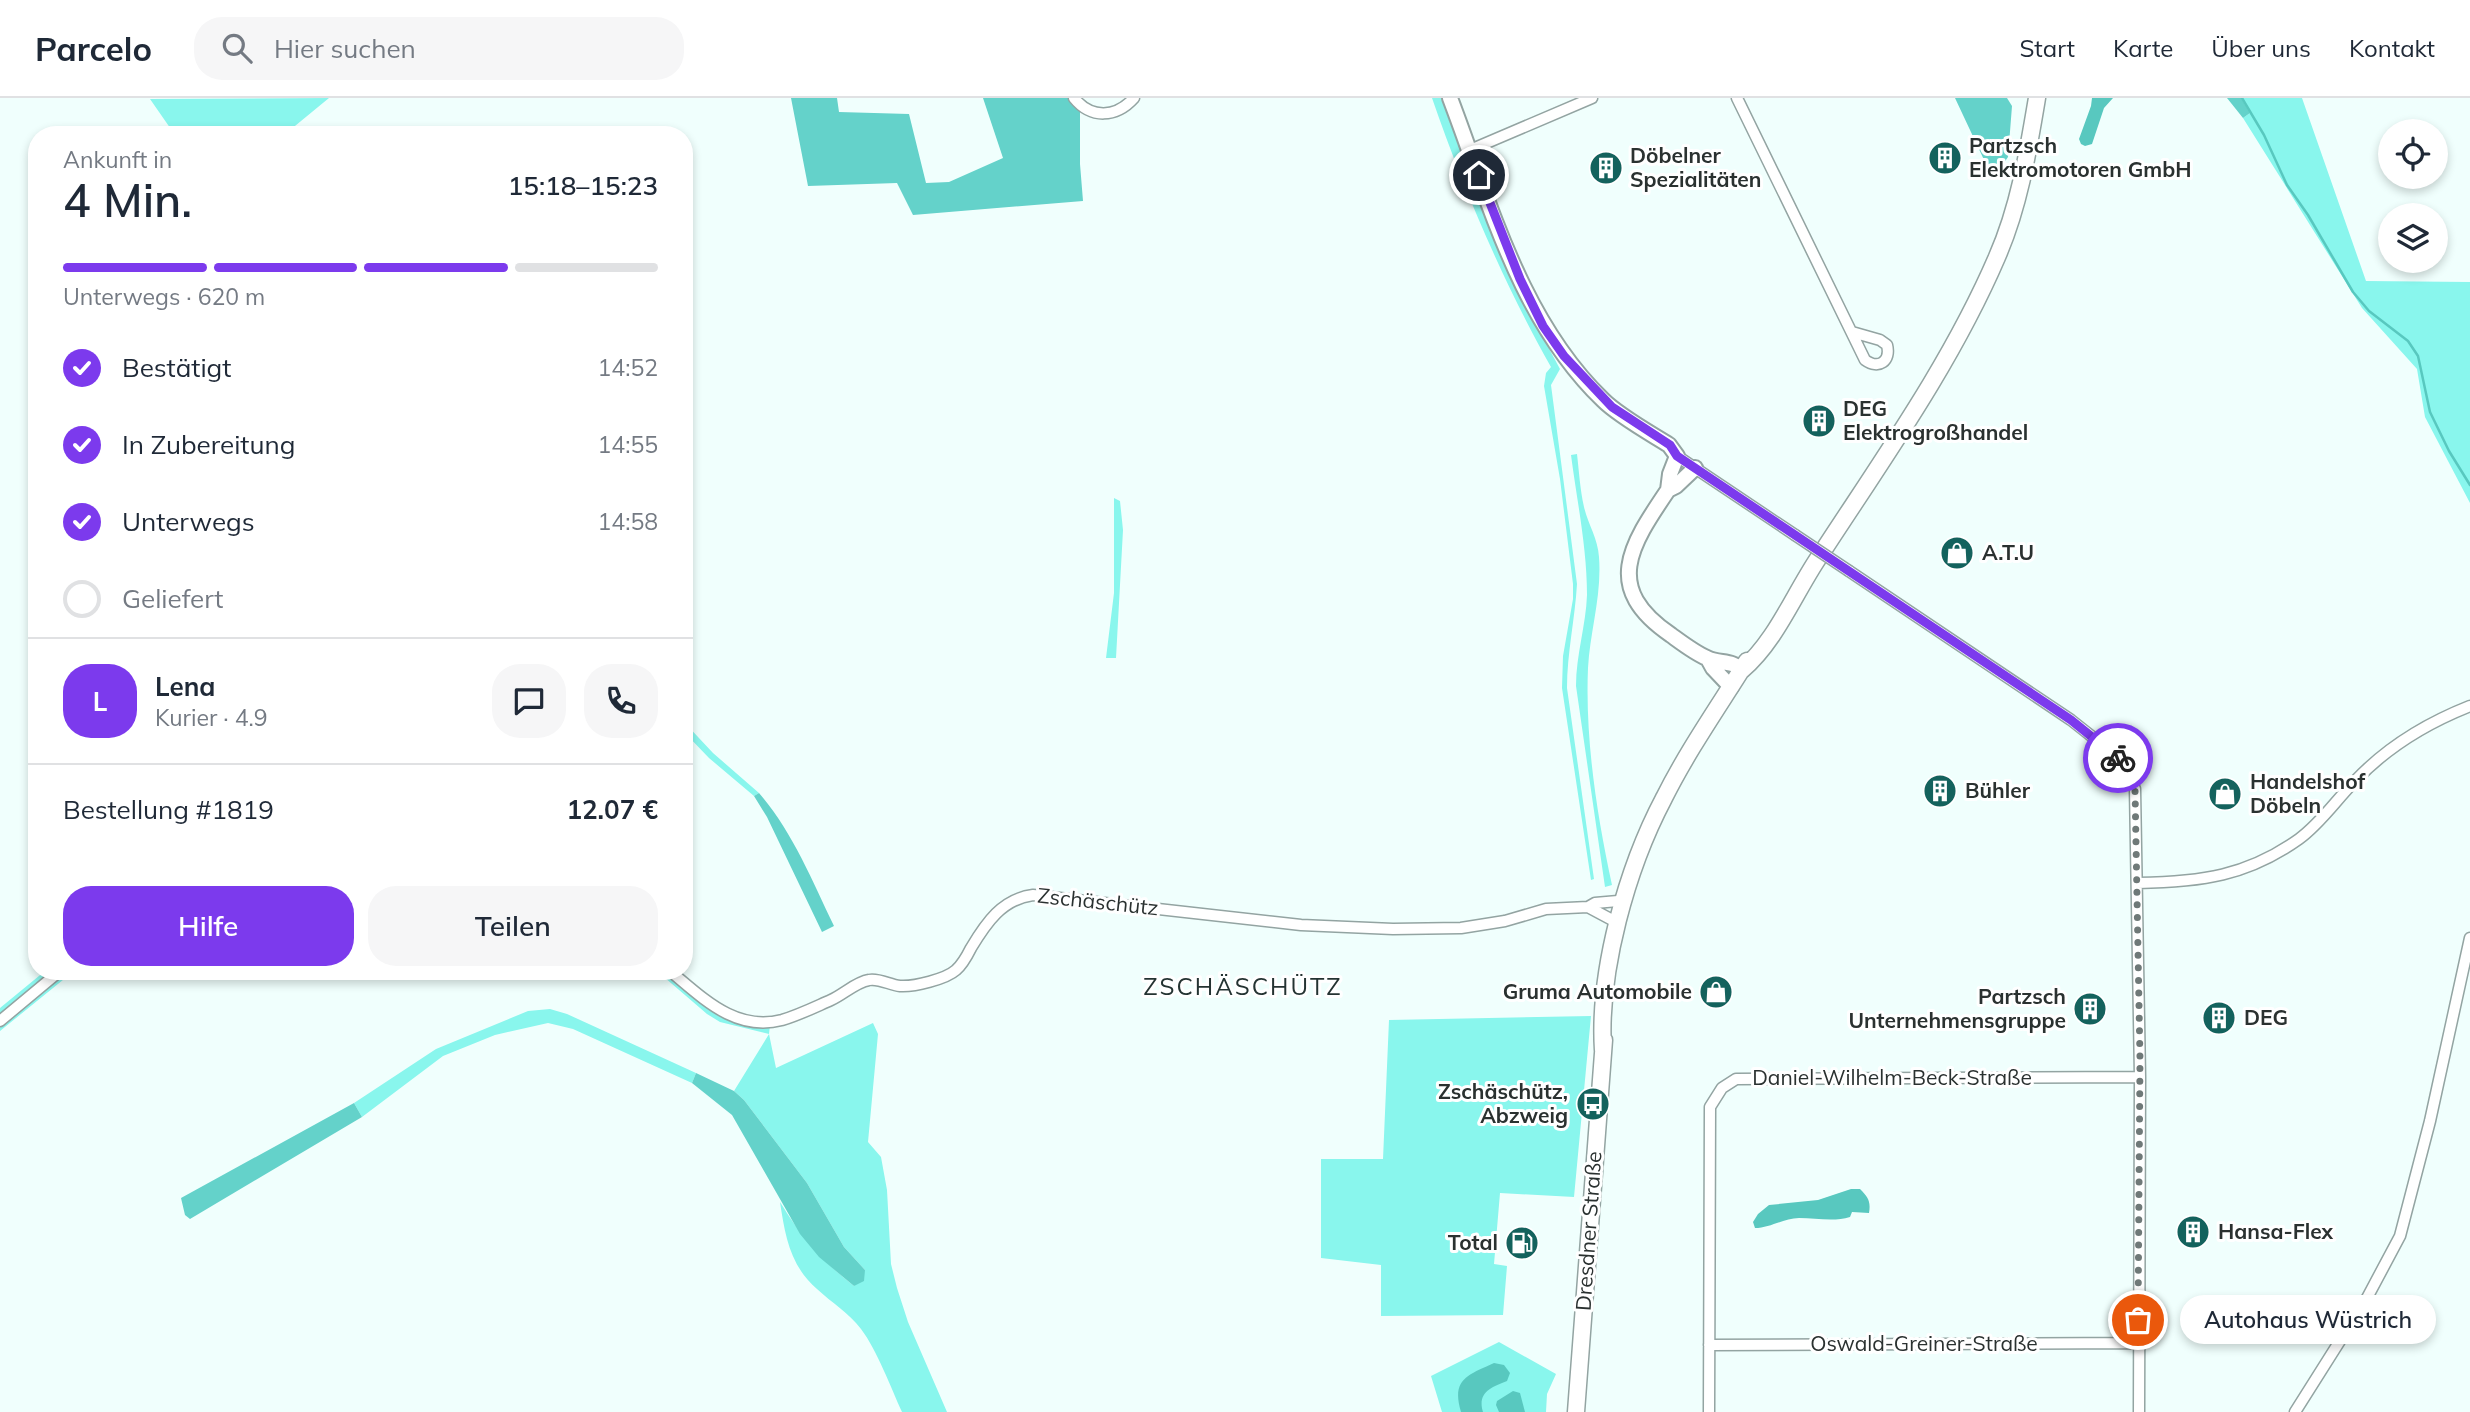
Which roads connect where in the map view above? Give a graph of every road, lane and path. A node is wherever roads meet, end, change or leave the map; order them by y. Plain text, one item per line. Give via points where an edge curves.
1 (1074, 98) edge
2 (1134, 98) edge
3 (1450, 98) edge
4 (1592, 98) edge
5 (1737, 98) edge
6 (2037, 98) edge
7 (1470, 150) junction
8 (1853, 332) dead end
9 (1677, 456) junction
10 (1695, 468) junction
11 (1668, 491) junction
12 (1709, 659) junction
13 (1742, 670) junction
14 (1731, 687) junction
15 (2470, 706) edge
16 (2138, 883) junction
17 (1623, 903) junction
18 (1588, 906) junction
19 (1618, 923) junction
20 (2470, 938) edge
21 (49, 980) edge
22 (680, 980) edge
23 (0, 1021) edge
24 (2140, 1077) junction
25 (2138, 1343) junction
26 (1709, 1345) junction
27 (1576, 1412) edge
28 (1709, 1412) edge
29 (2139, 1412) edge
30 (2295, 1412) edge

1 - 2 street via 1091,113 1100,114 1118,111
3 - 7 street
4 - 7 street
5 - 8 street
6 - 13 main road, Dresdner Straße via 2006,234 1956,342 1757,657
7 - 9 street via 1533,307 1564,356 1612,407 1670,445
9 - 10 street
9 - 11 street
10 - 11 street
10 - 16 street, bridge via 2071,720 2114,754 2135,789
11 - 12 street via 1631,552 1632,593 1660,628
12 - 13 street
12 - 14 street
13 - 14 main road, Dresdner Straße
14 - 17 main road, Dresdner Straße via 1654,819
15 - 16 street via 2420,728 2387,752 2301,838 2266,859 2196,881
16 - 24 street
17 - 18 street, Zschäschütz
17 - 19 main road, Dresdner Straße
18 - 19 street
18 - 22 street, Zschäschütz via 1546,909 1461,928 1336,928 1033,895 1014,899 991,919 954,972 902,986 871,979 774,1022 723,1013
19 - 27 main road, Dresdner Straße via 1602,1020
20 - 30 street via 2400,1236
21 - 23 street
24 - 25 street
24 - 26 street, Daniel-Wilhelm-Beck-Straße via 1736,1079 1722,1088 1710,1107
25 - 26 street, Oswald-Greiner-Straße
25 - 29 street
26 - 28 street, Daniel-Wilhelm-Beck-Straße

